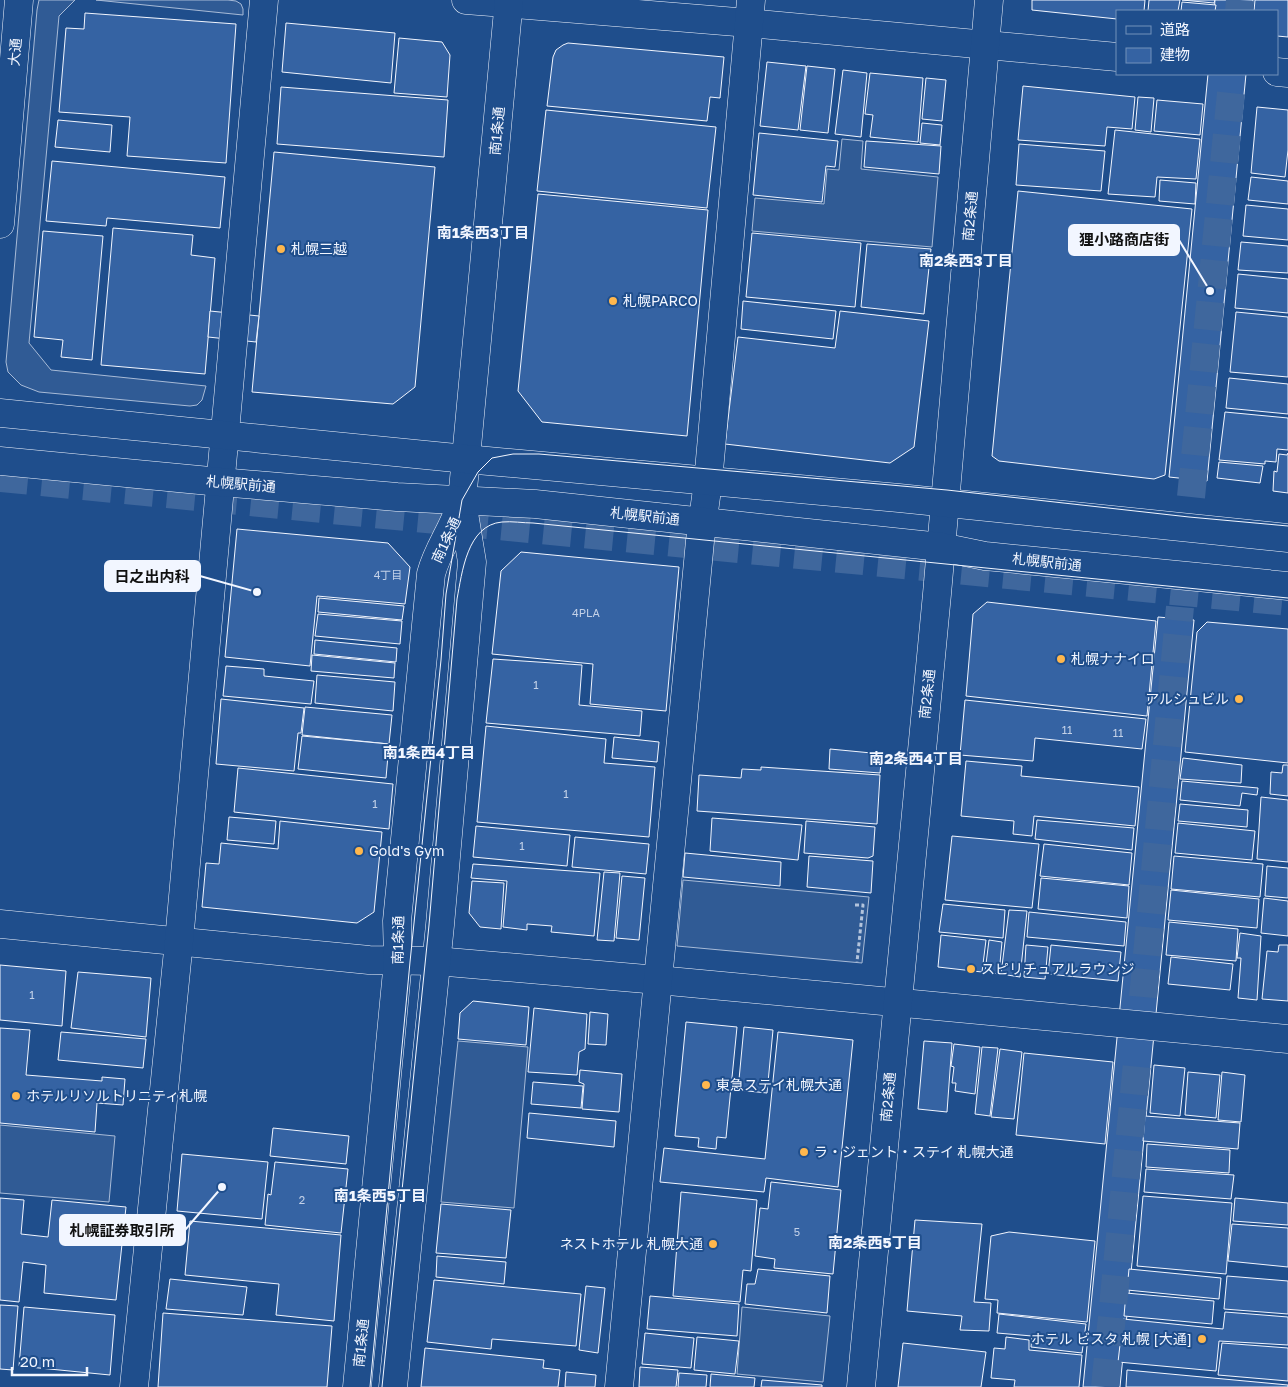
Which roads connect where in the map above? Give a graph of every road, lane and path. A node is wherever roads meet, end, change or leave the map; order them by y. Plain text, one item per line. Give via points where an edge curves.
1 (19, 0) edge
2 (264, 0) edge
3 (466, 0) edge
4 (989, 0) edge
5 (509, 2) edge
6 (750, 12) edge
7 (984, 45) junction
8 (1116, 57) edge
9 (0, 224) edge
10 (0, 412) edge
11 (224, 435) junction
12 (466, 459) junction
13 (0, 461) edge
14 (220, 482) junction
15 (708, 482) junction
16 (462, 500) junction
17 (945, 504) junction
18 (703, 522) junction
19 (1288, 538) edge
20 (941, 547) junction
21 (1288, 586) edge
22 (855, 905) dead end
23 (0, 924) edge
24 (179, 941) junction
25 (398, 961) junction
26 (436, 961) junction
27 (857, 962) dead end
28 (658, 980) junction
29 (897, 1002) junction
30 (1288, 1039) edge
31 (134, 1387) edge
32 (357, 1387) edge
33 (393, 1387) edge
34 (619, 1387) edge
35 (861, 1387) edge

1 - 9 main road, 大通
2 - 11 main road
3 - 5 main road
4 - 7 main road, 南2条通
5 - 6 main road
5 - 12 main road, 南1条通
6 - 7 main road
6 - 15 main road
7 - 8 main road
7 - 17 main road, 南2条通
10 - 11 main road
11 - 12 main road
11 - 14 main road
12 - 15 main road
12 - 16 main road, 南1条通
13 - 14 main road, 札幌駅前通
14 - 16 main road, 札幌駅前通
14 - 24 main road
15 - 17 main road
15 - 18 main road
16 - 18 main road, 札幌駅前通 via 535,504
16 - 25 main road, 南1条通 via 431,574 398,921
16 - 26 main road, 南1条通 via 472,562
17 - 19 main road
17 - 20 main road, 南2条通
18 - 20 main road, 札幌駅前通
18 - 28 main road
20 - 21 main road, 札幌駅前通 via 985,556
20 - 29 main road, 南2条通
22 - 27 path via 863,905
23 - 24 main road
24 - 25 main road
24 - 31 main road
25 - 26 main road
25 - 32 main road, 南1条通
26 - 28 main road
26 - 33 main road, 南1条通
28 - 29 main road
28 - 34 main road
29 - 30 main road
29 - 35 main road, 南2条通

